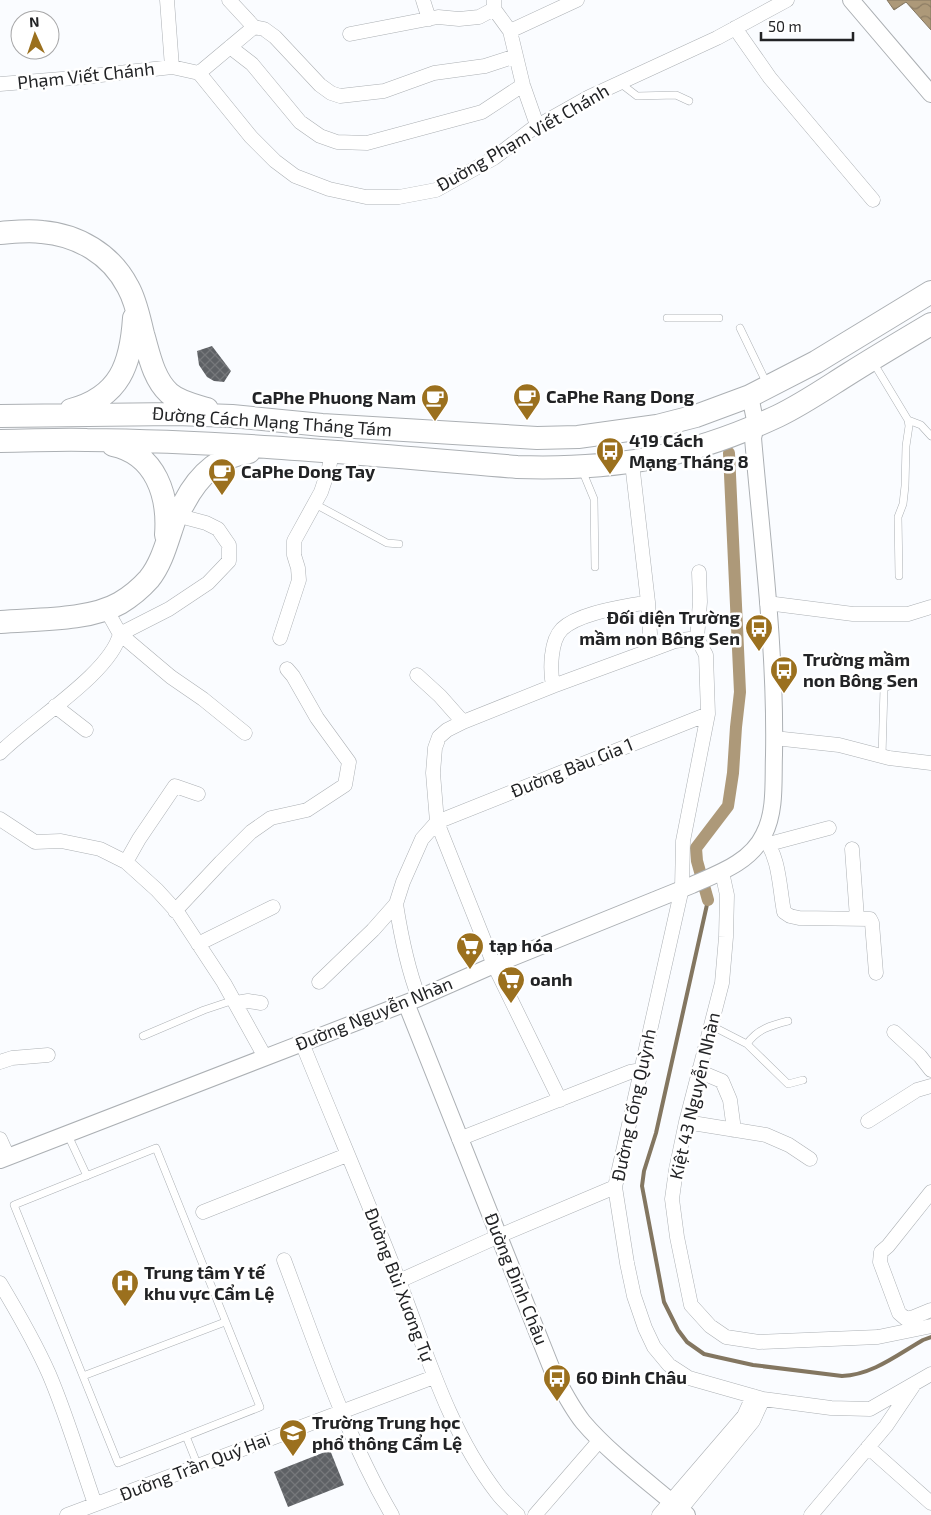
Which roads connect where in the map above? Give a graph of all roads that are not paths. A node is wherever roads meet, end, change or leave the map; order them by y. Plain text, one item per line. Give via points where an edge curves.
1 (167, 0) edge
2 (229, 0) edge
3 (423, 0) edge
4 (577, 0) edge
5 (787, 0) edge
6 (494, 4) edge
7 (855, 5) edge
8 (429, 19) junction
9 (254, 27) junction
10 (735, 28) junction
11 (510, 31) junction
12 (350, 34) dead end
13 (230, 47) junction
14 (516, 56) junction
15 (172, 67) junction
16 (199, 73) junction
17 (620, 83) junction
18 (0, 84) edge
19 (522, 85) junction
20 (931, 94) edge
21 (690, 101) dead end
22 (537, 126) junction
23 (872, 200) dead end
24 (0, 233) edge
25 (931, 292) edge
26 (136, 304) junction
27 (666, 318) dead end
28 (719, 318) dead end
29 (931, 324) edge
30 (740, 328) dead end
31 (871, 360) junction
32 (759, 391) junction
33 (52, 415) junction
34 (0, 416) edge
35 (232, 416) junction
36 (908, 420) junction
37 (756, 425) junction
38 (931, 436) edge
39 (86, 440) junction
40 (0, 441) edge
41 (280, 448) junction
42 (332, 452) junction
43 (632, 463) junction
44 (581, 467) junction
45 (315, 504) junction
46 (176, 515) junction
47 (399, 544) dead end
48 (165, 546) junction
49 (595, 566) dead end
50 (699, 572) dead end
51 (899, 576) dead end
52 (648, 602) junction
53 (767, 603) junction
54 (931, 607) edge
55 (106, 609) junction
56 (0, 622) edge
57 (120, 634) junction
58 (280, 638) dead end
59 (697, 638) junction
60 (651, 650) junction
61 (287, 669) dead end
62 (417, 675) dead end
63 (891, 685) dead end
64 (553, 686) junction
65 (55, 706) junction
66 (708, 714) junction
67 (463, 722) junction
68 (86, 730) dead end
69 (245, 733) dead end
70 (774, 738) junction
71 (0, 753) edge
72 (882, 756) junction
73 (931, 763) edge
74 (198, 794) dead end
75 (0, 819) edge
76 (437, 822) junction
77 (829, 828) dead end
78 (766, 840) junction
79 (852, 849) dead end
80 (126, 862) junction
81 (719, 873) junction
82 (687, 886) junction
83 (396, 904) junction
84 (273, 907) dead end
85 (177, 912) junction
86 (863, 919) junction
87 (198, 944) junction
88 (494, 965) junction
89 (876, 973) dead end
90 (319, 982) dead end
91 (412, 1000) junction
92 (235, 1002) junction
93 (261, 1003) dead end
94 (788, 1021) dead end
95 (712, 1026) junction
96 (894, 1032) dead end
97 (143, 1036) dead end
98 (302, 1043) junction
99 (747, 1044) junction
100 (48, 1056) dead end
101 (265, 1057) junction
102 (0, 1062) edge
103 (642, 1070) junction
104 (931, 1070) edge
105 (698, 1071) junction
106 (803, 1080) dead end
107 (931, 1086) edge
108 (560, 1100) junction
109 (868, 1121) dead end
110 (686, 1122) junction
111 (734, 1130) junction
112 (67, 1133) junction
113 (0, 1139) edge
114 (460, 1139) junction
115 (347, 1155) junction
116 (4, 1158) edge
117 (810, 1159) dead end
118 (88, 1176) junction
119 (615, 1187) junction
120 (931, 1192) edge
121 (203, 1212) dead end
122 (499, 1236) junction
123 (284, 1260) dead end
124 (399, 1281) junction
125 (0, 1283) edge
126 (931, 1310) edge
127 (226, 1322) junction
128 (931, 1326) edge
129 (931, 1374) edge
130 (83, 1376) junction
131 (434, 1377) junction
132 (914, 1385) junction
133 (758, 1398) junction
134 (342, 1412) junction
135 (186, 1436) junction
136 (600, 1440) junction
137 (868, 1447) junction
138 (198, 1466) junction
139 (931, 1503) edge
140 (95, 1504) junction
141 (679, 1510) edge
142 (67, 1515) edge
143 (392, 1515) edge
144 (518, 1515) edge
145 (535, 1515) edge
146 (659, 1515) edge
147 (811, 1515) edge

1 - 15 street
2 - 9 street
3 - 8 street
4 - 11 street
5 - 10 street, Đường Phạm Viết Chánh
6 - 8 street via 479,17
6 - 11 street
7 - 20 street
8 - 12 street
9 - 13 street
9 - 14 street via 264,29 320,85 340,96 384,92 434,73 485,66
10 - 17 street, Đường Phạm Viết Chánh
10 - 23 street via 777,85
11 - 14 street
13 - 16 street
13 - 19 street via 252,64 300,122 320,136 337,142 367,143 482,112
14 - 19 street
15 - 16 street
15 - 18 street, Phạm Viết Chánh
16 - 22 street, Đường Phạm Viết Chánh via 275,161 296,176 329,189 366,197 399,197 436,190 494,158
17 - 21 lane via 637,96 676,95
17 - 22 street, Đường Phạm Viết Chánh
19 - 22 street
24 - 26 highway via 41,232 77,240 107,258 128,286
25 - 32 highway, Đường Cách Mạng Tháng Tám via 816,362
26 - 33 highway via 130,353 113,386 99,399
26 - 35 highway via 155,372 169,393 182,402
27 - 28 lane
29 - 31 highway, Đường Cách Mạng Tháng Tám
30 - 32 lane
31 - 36 lane
31 - 37 highway, Đường Cách Mạng Tháng Tám via 806,400
32 - 35 highway, Đường Cách Mạng Tháng Tám via 696,416 657,426 578,437 537,438 322,425
32 - 37 street, Đường Nguyễn Nhàn
33 - 34 highway, Đường Cách Mạng Tháng Tám
33 - 35 highway, Đường Cách Mạng Tháng Tám
36 - 38 lane via 921,425
36 - 51 lane via 904,486 898,517
37 - 43 highway, Đường Cách Mạng Tháng Tám via 694,449
37 - 53 street, Đường Nguyễn Nhàn via 753,438
39 - 40 highway, Đường Cách Mạng Tháng Tám
39 - 41 highway, Đường Cách Mạng Tháng Tám
39 - 48 highway via 121,447 137,455 152,470 166,506
41 - 42 highway, Đường Cách Mạng Tháng Tám
41 - 46 highway via 242,453 213,465 196,483
42 - 44 highway, Đường Cách Mạng Tháng Tám via 516,467
42 - 45 street via 326,482
43 - 44 highway, Đường Cách Mạng Tháng Tám
43 - 52 street
44 - 49 lane via 594,500
45 - 47 lane via 387,543
45 - 58 street via 294,542 299,580
46 - 48 highway
46 - 57 street via 206,523 218,530 230,545 229,561 208,583
48 - 55 highway via 150,578 119,604
50 - 59 street
52 - 60 street
52 - 64 street via 598,613 562,629 552,654 550,672
53 - 54 street via 854,614 908,614
53 - 70 street, Đường Nguyễn Nhàn
55 - 56 highway via 81,616
55 - 57 street
57 - 65 street via 118,643 100,666
57 - 69 street
59 - 60 street via 675,641
59 - 66 street, Đường Cống Quỳnh via 706,655
60 - 64 street
61 - 85 street via 349,762 345,785 308,810 271,818 251,832
62 - 67 street
63 - 72 lane via 884,688
64 - 67 street
65 - 68 street
65 - 71 street
66 - 76 street, Đường Bàu Gia 1
66 - 82 street, Đường Cống Quỳnh via 683,841
67 - 76 street via 439,737 435,748 433,773
70 - 72 street via 839,745
70 - 78 street, Đường Nguyễn Nhàn via 772,799
72 - 73 street
74 - 80 street via 175,786
75 - 80 street via 35,842 61,841 100,849
76 - 83 street via 422,839 402,882
76 - 88 street
77 - 78 street
78 - 81 street, Đường Nguyễn Nhàn via 746,858
78 - 86 street via 775,858 784,912 799,918
79 - 86 street
80 - 85 street
81 - 82 street, Đường Nguyễn Nhàn
81 - 95 street, Kiệt 43 Nguyễn Nhàn via 726,895 726,937 722,983
82 - 88 street, Đường Nguyễn Nhàn
82 - 103 street, Đường Cống Quỳnh
83 - 90 street
83 - 91 street
84 - 87 street
85 - 87 street
86 - 89 street via 872,924
87 - 92 street
88 - 91 street, Đường Nguyễn Nhàn
88 - 108 street
91 - 98 street, Đường Nguyễn Nhàn
91 - 114 street, Đường Đinh Châu
92 - 93 street
92 - 97 lane via 204,1010
92 - 101 street
94 - 99 lane via 770,1025 752,1036
95 - 99 lane
95 - 105 street, Kiệt 43 Nguyễn Nhàn
96 - 104 street
98 - 101 street, Đường Nguyễn Nhàn
98 - 115 street, Đường Bùi Xương Tự
99 - 106 lane via 788,1084
100 - 102 street
101 - 112 street, Đường Nguyễn Nhàn
103 - 108 street
103 - 119 street, Đường Cống Quỳnh
105 - 110 street, Kiệt 43 Nguyễn Nhàn
105 - 111 street via 722,1081 730,1100
107 - 109 street via 917,1090
108 - 114 street
110 - 111 street
110 - 128 street, Kiệt 43 Nguyễn Nhàn via 672,1199 692,1305 710,1326 726,1337 759,1342 878,1337
111 - 117 street via 766,1135
112 - 116 street, Đường Nguyễn Nhàn
112 - 118 lane
113 - 116 street
114 - 122 street, Đường Đinh Châu
115 - 121 street
115 - 124 street, Đường Bùi Xương Tự
118 - 127 lane via 156,1148
118 - 130 lane via 14,1205
119 - 122 street
119 - 133 street, Đường Cống Quỳnh via 634,1296 654,1347 669,1365 689,1378
120 - 126 street via 881,1252 880,1262 899,1313 906,1319
122 - 124 street
122 - 136 street, Đường Đinh Châu via 553,1372 571,1405
123 - 134 street
124 - 131 street, Đường Bùi Xương Tự
125 - 140 street via 25,1323 49,1375
127 - 130 lane
127 - 135 lane via 260,1407
129 - 132 street, Đường Cống Quỳnh
130 - 135 lane via 118,1463
131 - 134 street, Đường Trần Quý Hai
131 - 144 street, Đường Bùi Xương Tự via 457,1429 477,1463 498,1494
132 - 133 street, Đường Cống Quỳnh via 870,1409 831,1408
132 - 137 street
133 - 141 street
134 - 138 street, Đường Trần Quý Hai
134 - 143 street via 376,1488
135 - 138 lane
136 - 141 street, Đường Đinh Châu
136 - 145 street
137 - 139 street
137 - 147 street
138 - 140 street, Đường Trần Quý Hai
140 - 142 street, Đường Trần Quý Hai
141 - 146 street

